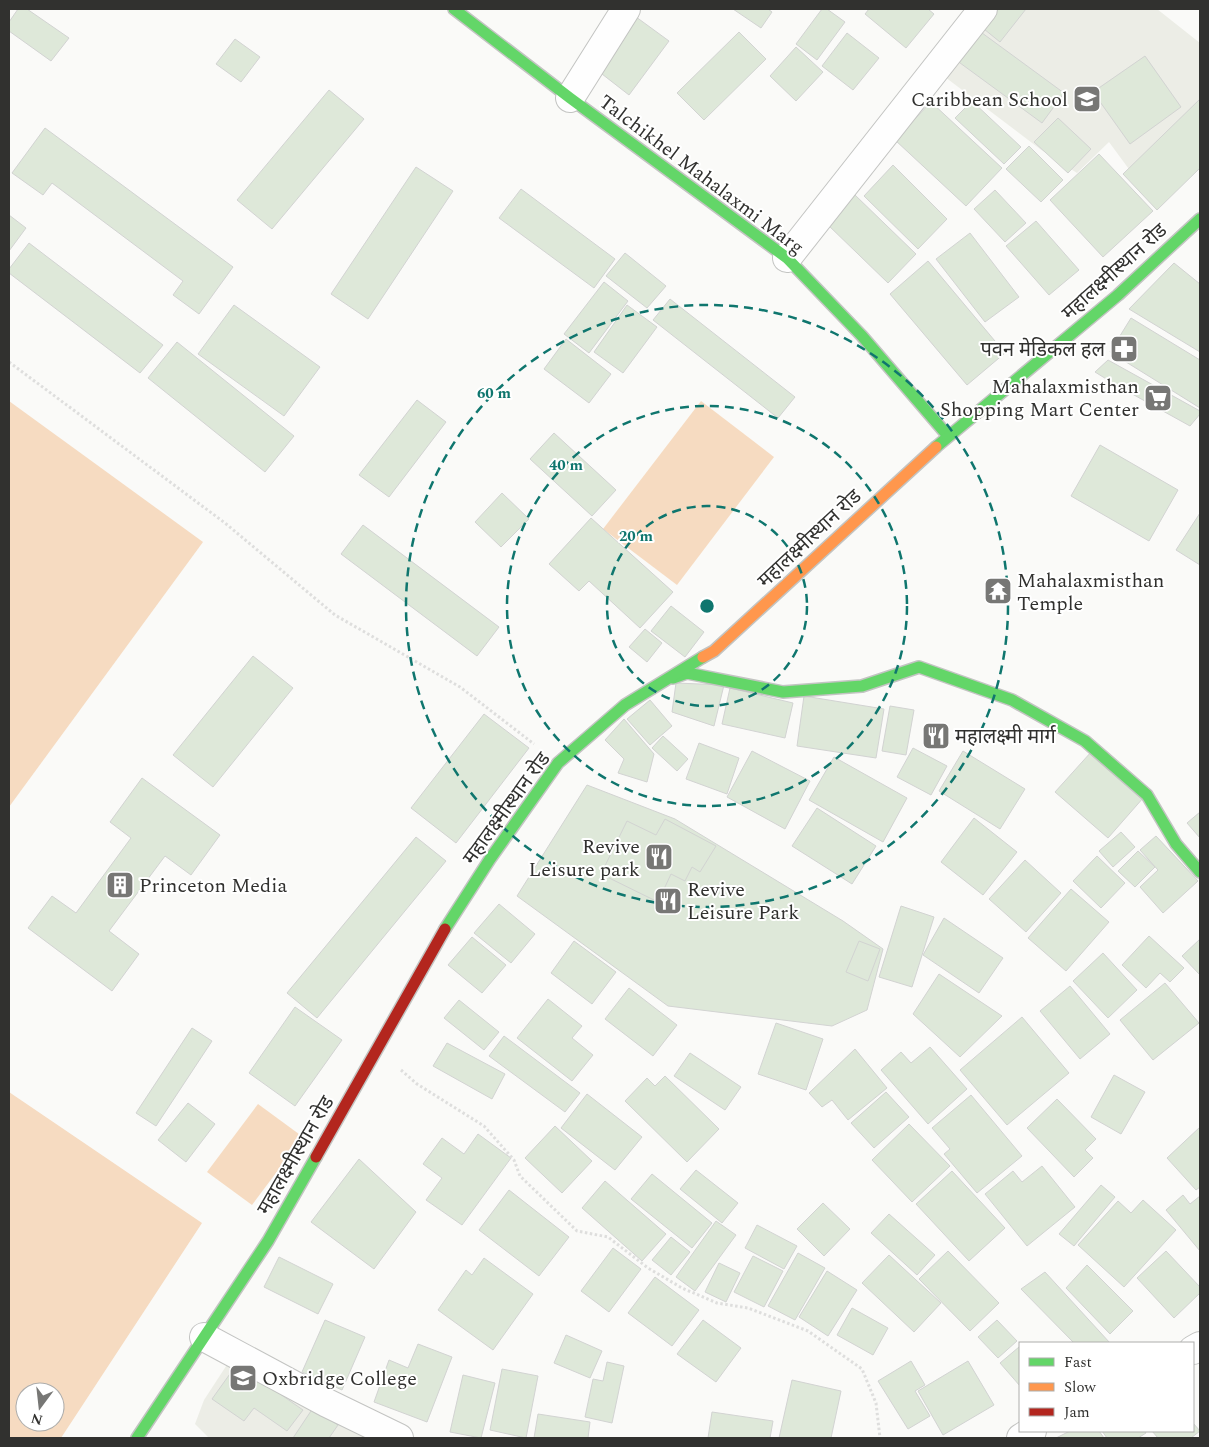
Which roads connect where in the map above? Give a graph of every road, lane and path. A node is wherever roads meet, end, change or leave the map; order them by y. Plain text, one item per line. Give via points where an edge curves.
1 (454, 9) edge
2 (626, 9) edge
3 (983, 9) edge
4 (570, 98) junction
5 (1200, 219) edge
6 (787, 258) junction
7 (9, 362) edge
8 (948, 436) junction
9 (660, 682) junction
10 (558, 763) junction
11 (1200, 872) edge
12 (380, 1044) junction
13 (204, 1336) junction
14 (137, 1438) edge
15 (399, 1438) edge
16 (880, 1438) edge

1 - 4 street, Talchikhel Mahalaxmi Marg
2 - 4 street
3 - 6 street
4 - 6 street, Talchikhel Mahalaxmi Marg
5 - 8 street, महालक्ष्मीस्थान रोड via 1118,295
6 - 8 street, Talchikhel Mahalaxmi Marg via 862,336
7 - 10 path via 225,523 335,616 460,687
8 - 9 street, महालक्ष्मीस्थान रोड via 714,651
9 - 10 street, महालक्ष्मीस्थान रोड via 625,705
9 - 11 street via 687,672 784,692 862,686 919,667 1012,700 1085,741 1147,795 1176,844
10 - 12 street, महालक्ष्मीस्थान रोड via 446,928
12 - 13 street, महालक्ष्मीस्थान रोड via 268,1240
12 - 16 path via 397,1067 417,1084 484,1126 514,1160 520,1176 577,1231 608,1237 648,1268 716,1303 748,1308 808,1330 862,1369 876,1404
13 - 14 street, महालक्ष्मीस्थान रोड
13 - 15 street

